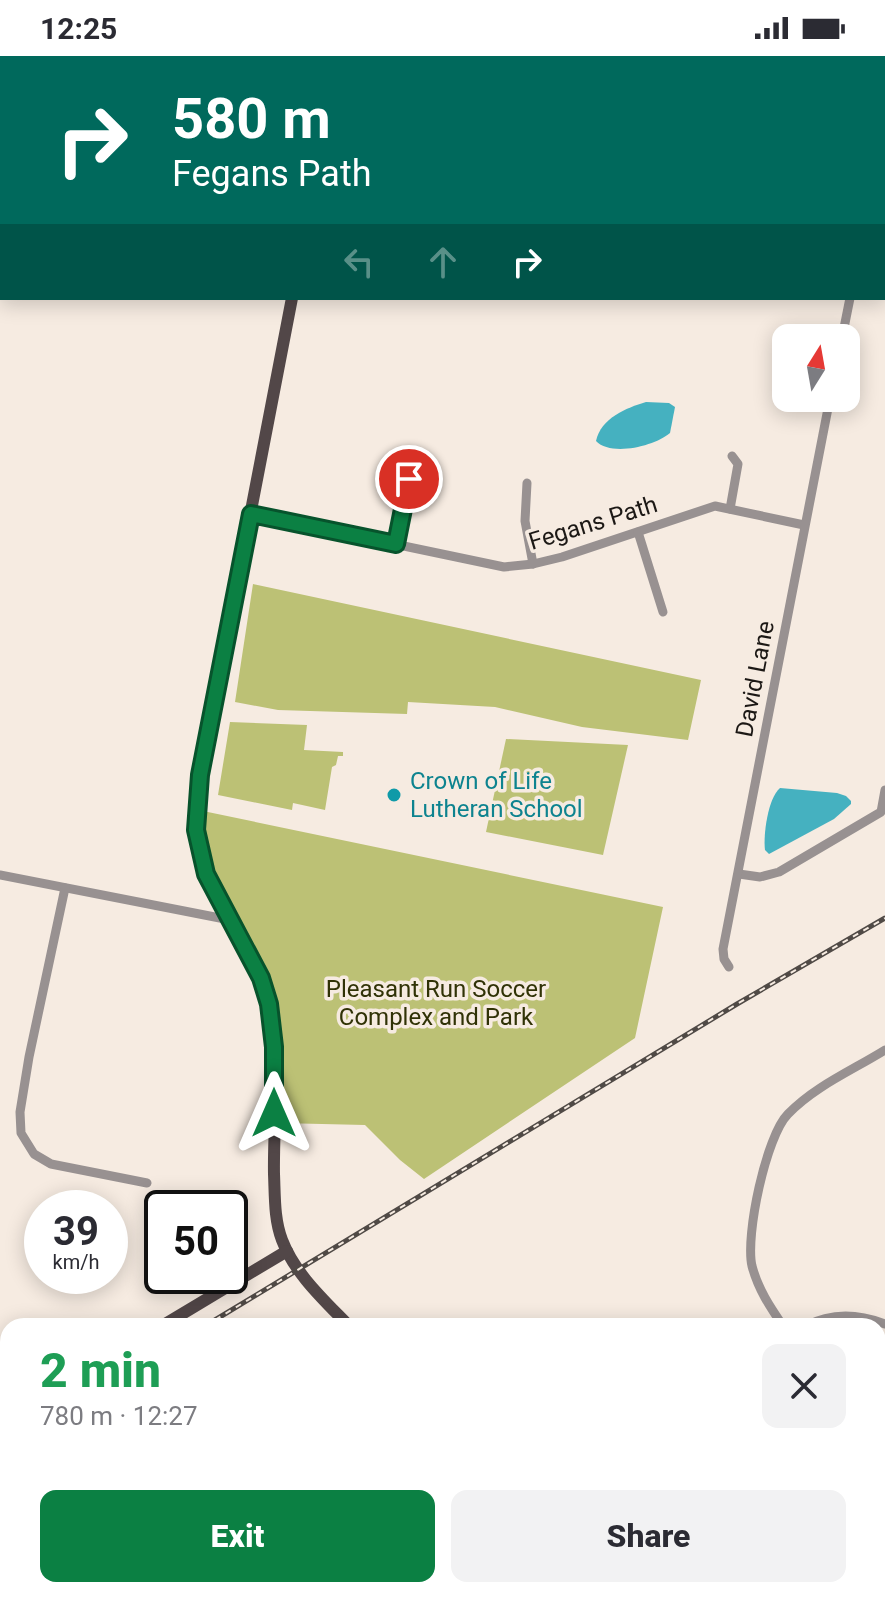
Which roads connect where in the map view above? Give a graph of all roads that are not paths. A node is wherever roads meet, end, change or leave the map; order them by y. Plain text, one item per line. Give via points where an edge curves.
1 (292, 300) edge
2 (850, 300) edge
3 (845, 324) edge
4 (827, 412) edge
5 (732, 456) dead end
6 (409, 479) dead end
7 (527, 483) dead end
8 (730, 509) junction
9 (251, 514) junction
10 (804, 525) junction
11 (638, 532) junction
12 (396, 544) junction
13 (533, 564) junction
14 (663, 612) dead end
15 (885, 790) edge
16 (739, 874) junction
17 (0, 875) edge
18 (65, 888) junction
19 (230, 920) junction
20 (729, 967) dead end
21 (885, 1050) edge
22 (147, 1183) dead end
23 (287, 1251) junction
24 (175, 1318) edge
25 (341, 1318) edge
26 (778, 1318) edge
27 (826, 1318) edge
28 (861, 1318) edge

1 - 9 main road
2 - 3 street
4 - 10 street, David Lane
5 - 8 street via 738,464
6 - 12 street
7 - 13 street via 525,521
8 - 10 street, Fegans Path
8 - 11 street, Fegans Path via 715,506
9 - 12 street, Fegans Path
9 - 19 main road via 196,799 201,859
10 - 16 street, David Lane
11 - 13 street, Fegans Path
11 - 14 street
12 - 13 street, Fegans Path via 504,567
15 - 16 street via 881,812 779,872 760,877
16 - 20 street, David Lane via 723,949
17 - 18 street
18 - 19 street
18 - 22 street via 29,1057 21,1133 34,1154 51,1164
19 - 23 main road via 269,1004 275,1205
21 - 26 street via 799,1104 780,1122 772,1140 761,1178 751,1261
23 - 24 main road
23 - 25 main road
27 - 28 street

